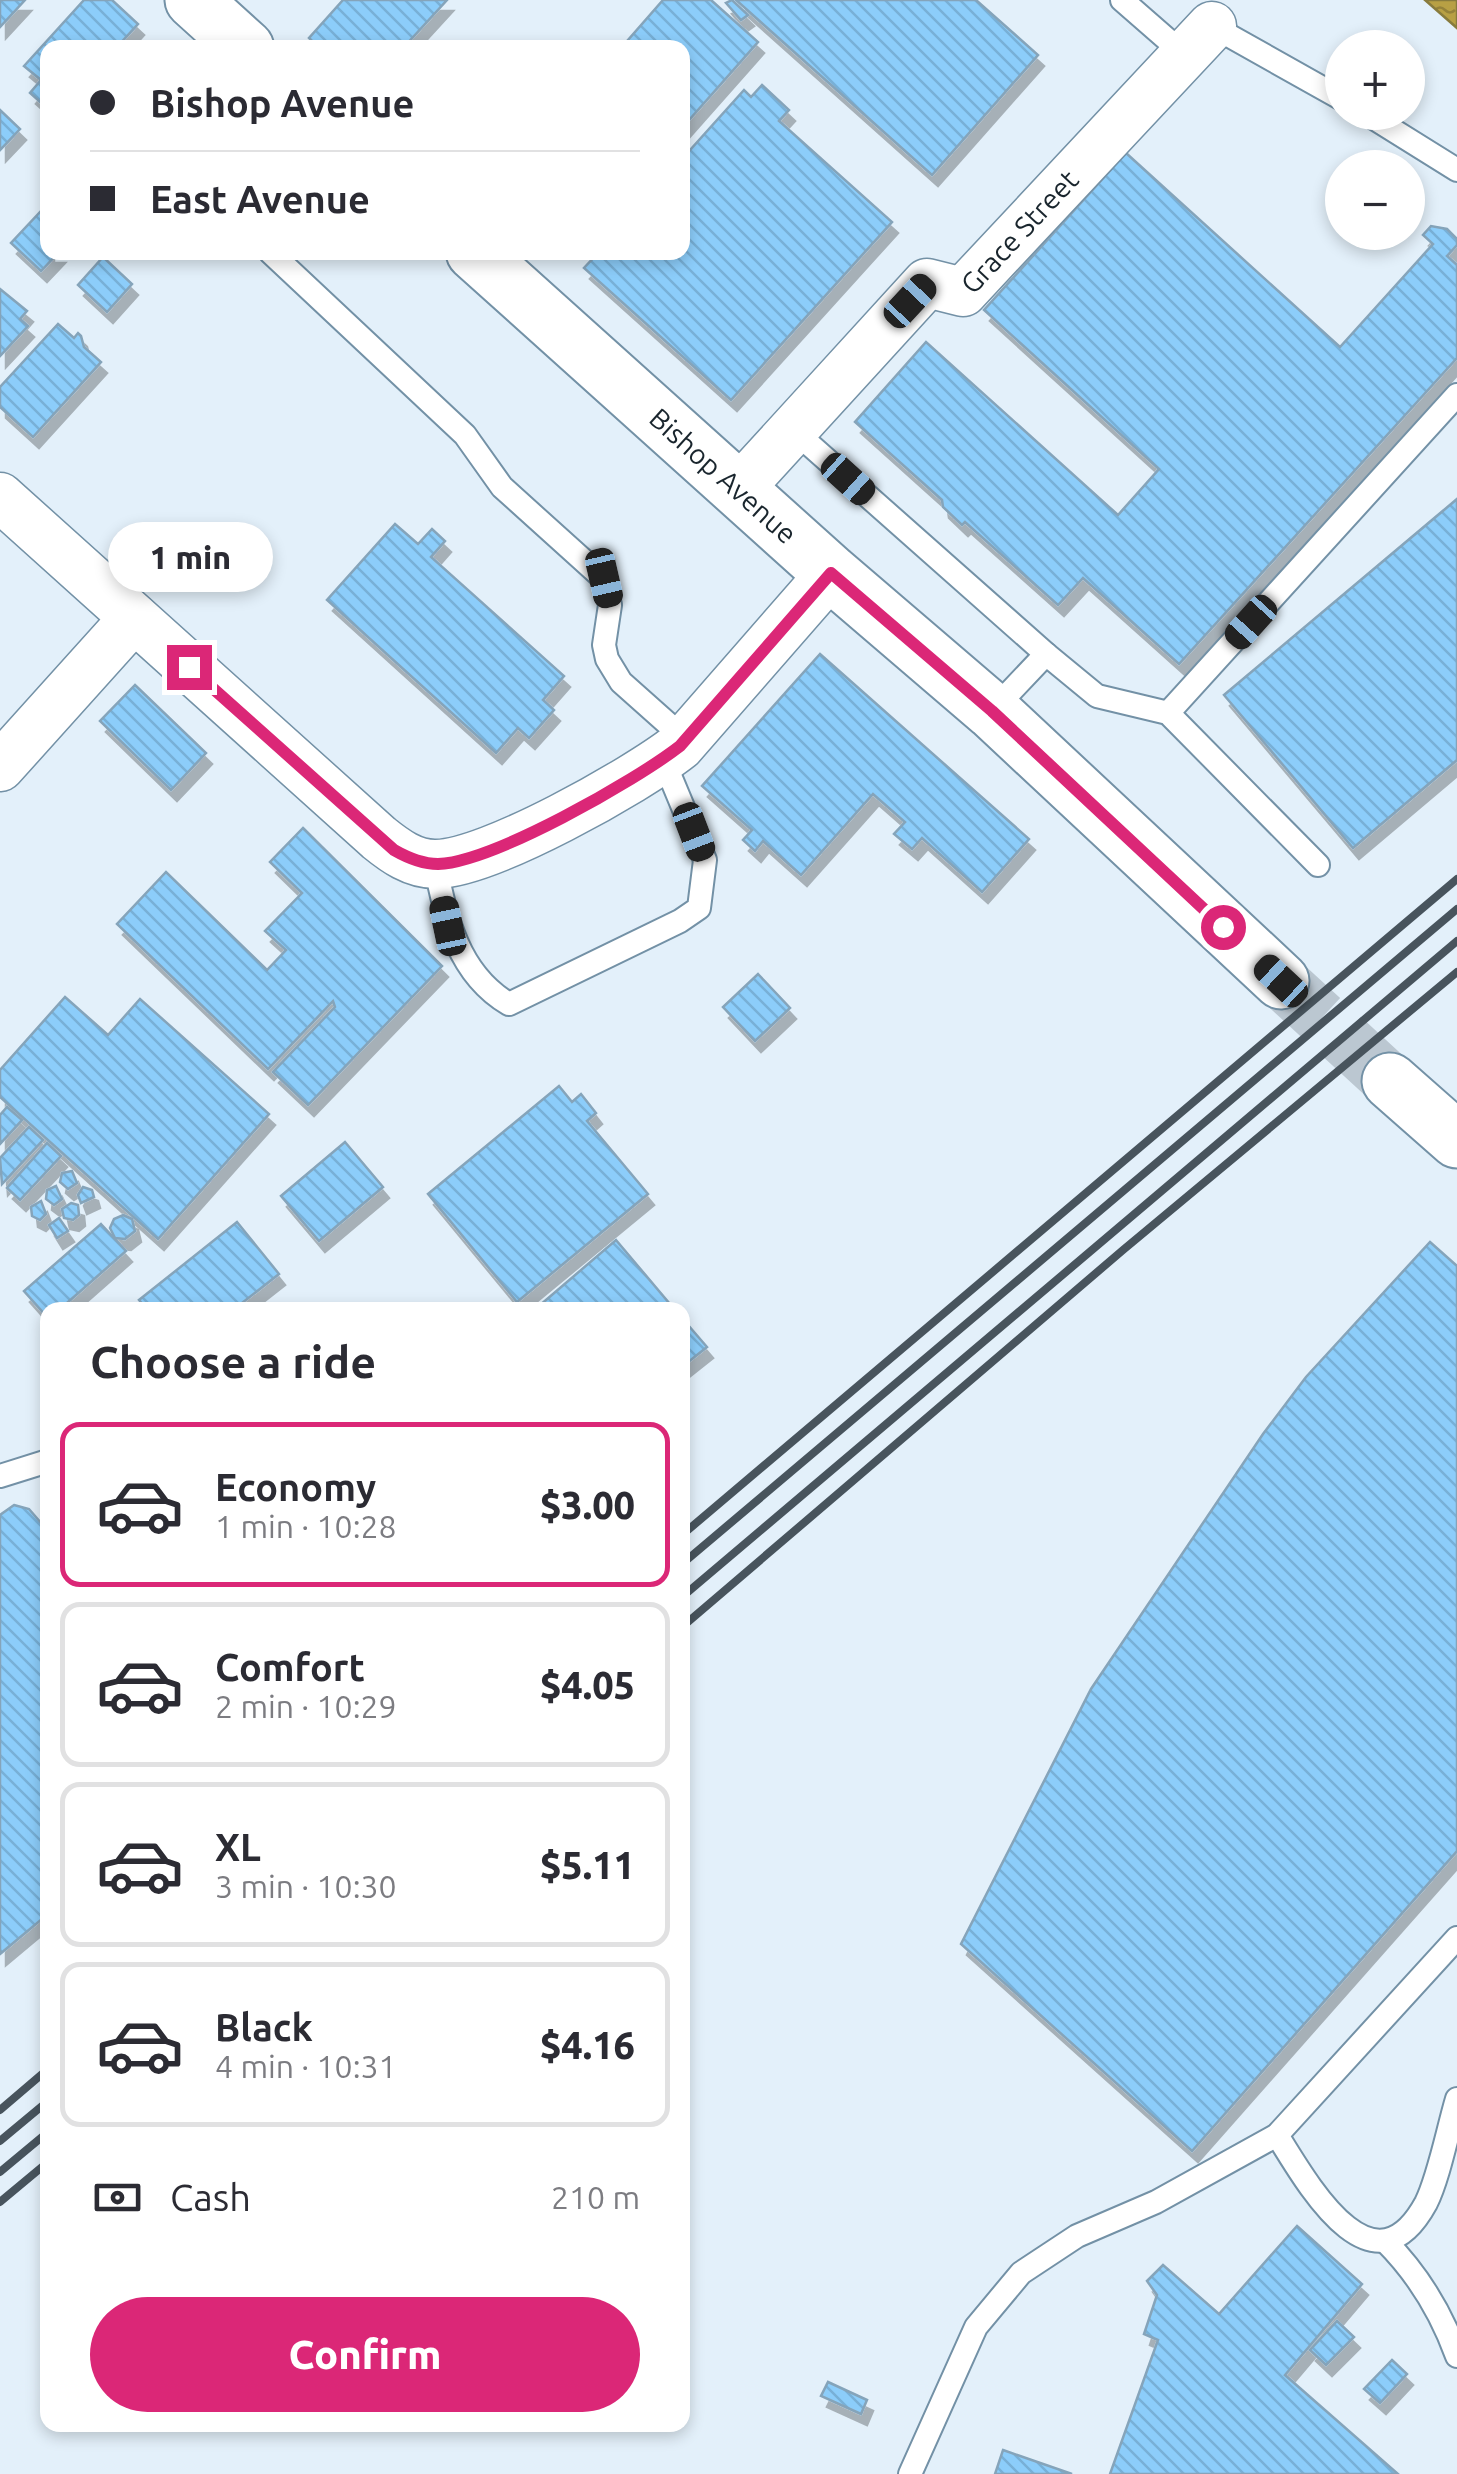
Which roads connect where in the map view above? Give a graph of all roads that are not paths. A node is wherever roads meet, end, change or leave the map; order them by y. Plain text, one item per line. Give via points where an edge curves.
1 (193, 0) edge
2 (1122, 0) edge
3 (237, 40) edge
4 (1198, 40) junction
5 (1325, 92) edge
6 (1393, 130) edge
7 (1457, 170) edge
8 (279, 260) edge
9 (483, 260) edge
10 (1457, 396) edge
11 (792, 429) junction
12 (738, 490) junction
13 (0, 497) edge
14 (831, 573) junction
15 (134, 618) junction
16 (1046, 654) junction
17 (992, 711) junction
18 (1168, 713) junction
19 (674, 749) junction
20 (0, 768) edge
21 (435, 864) junction
22 (1318, 866) dead end
23 (1281, 981) tunnel mouth
24 (1390, 1081) tunnel mouth
25 (1457, 1140) edge
26 (40, 1464) edge
27 (0, 1476) edge
28 (1453, 1950) edge
29 (1457, 2099) edge
30 (1276, 2135) junction
31 (1385, 2241) junction
32 (1457, 2356) edge
33 (910, 2474) edge

1 - 3 street
2 - 4 lane
4 - 5 lane
4 - 11 street, Grace Street via 964,292 926,283
6 - 7 lane
8 - 19 lane via 465,434 502,487 604,578 608,660
9 - 12 street, Bishop Avenue
10 - 18 lane
11 - 12 street, Grace Street
11 - 16 lane
12 - 14 street, Bishop Avenue
13 - 15 street
14 - 17 street, Bishop Avenue
14 - 19 street
15 - 20 street
15 - 21 street via 379,838
16 - 17 lane
16 - 18 lane via 1098,696
17 - 23 street, Bishop Avenue
18 - 22 lane
19 - 21 street via 571,812 487,850
19 - 21 lane via 705,860 699,908 510,1004 489,992 448,926
24 - 25 street
26 - 27 lane
28 - 30 lane
29 - 31 lane via 1427,2201 1396,2238
30 - 31 lane via 1348,2228 1367,2241
30 - 33 lane via 1156,2202 1077,2236 1021,2273 976,2328
31 - 32 lane via 1442,2314

